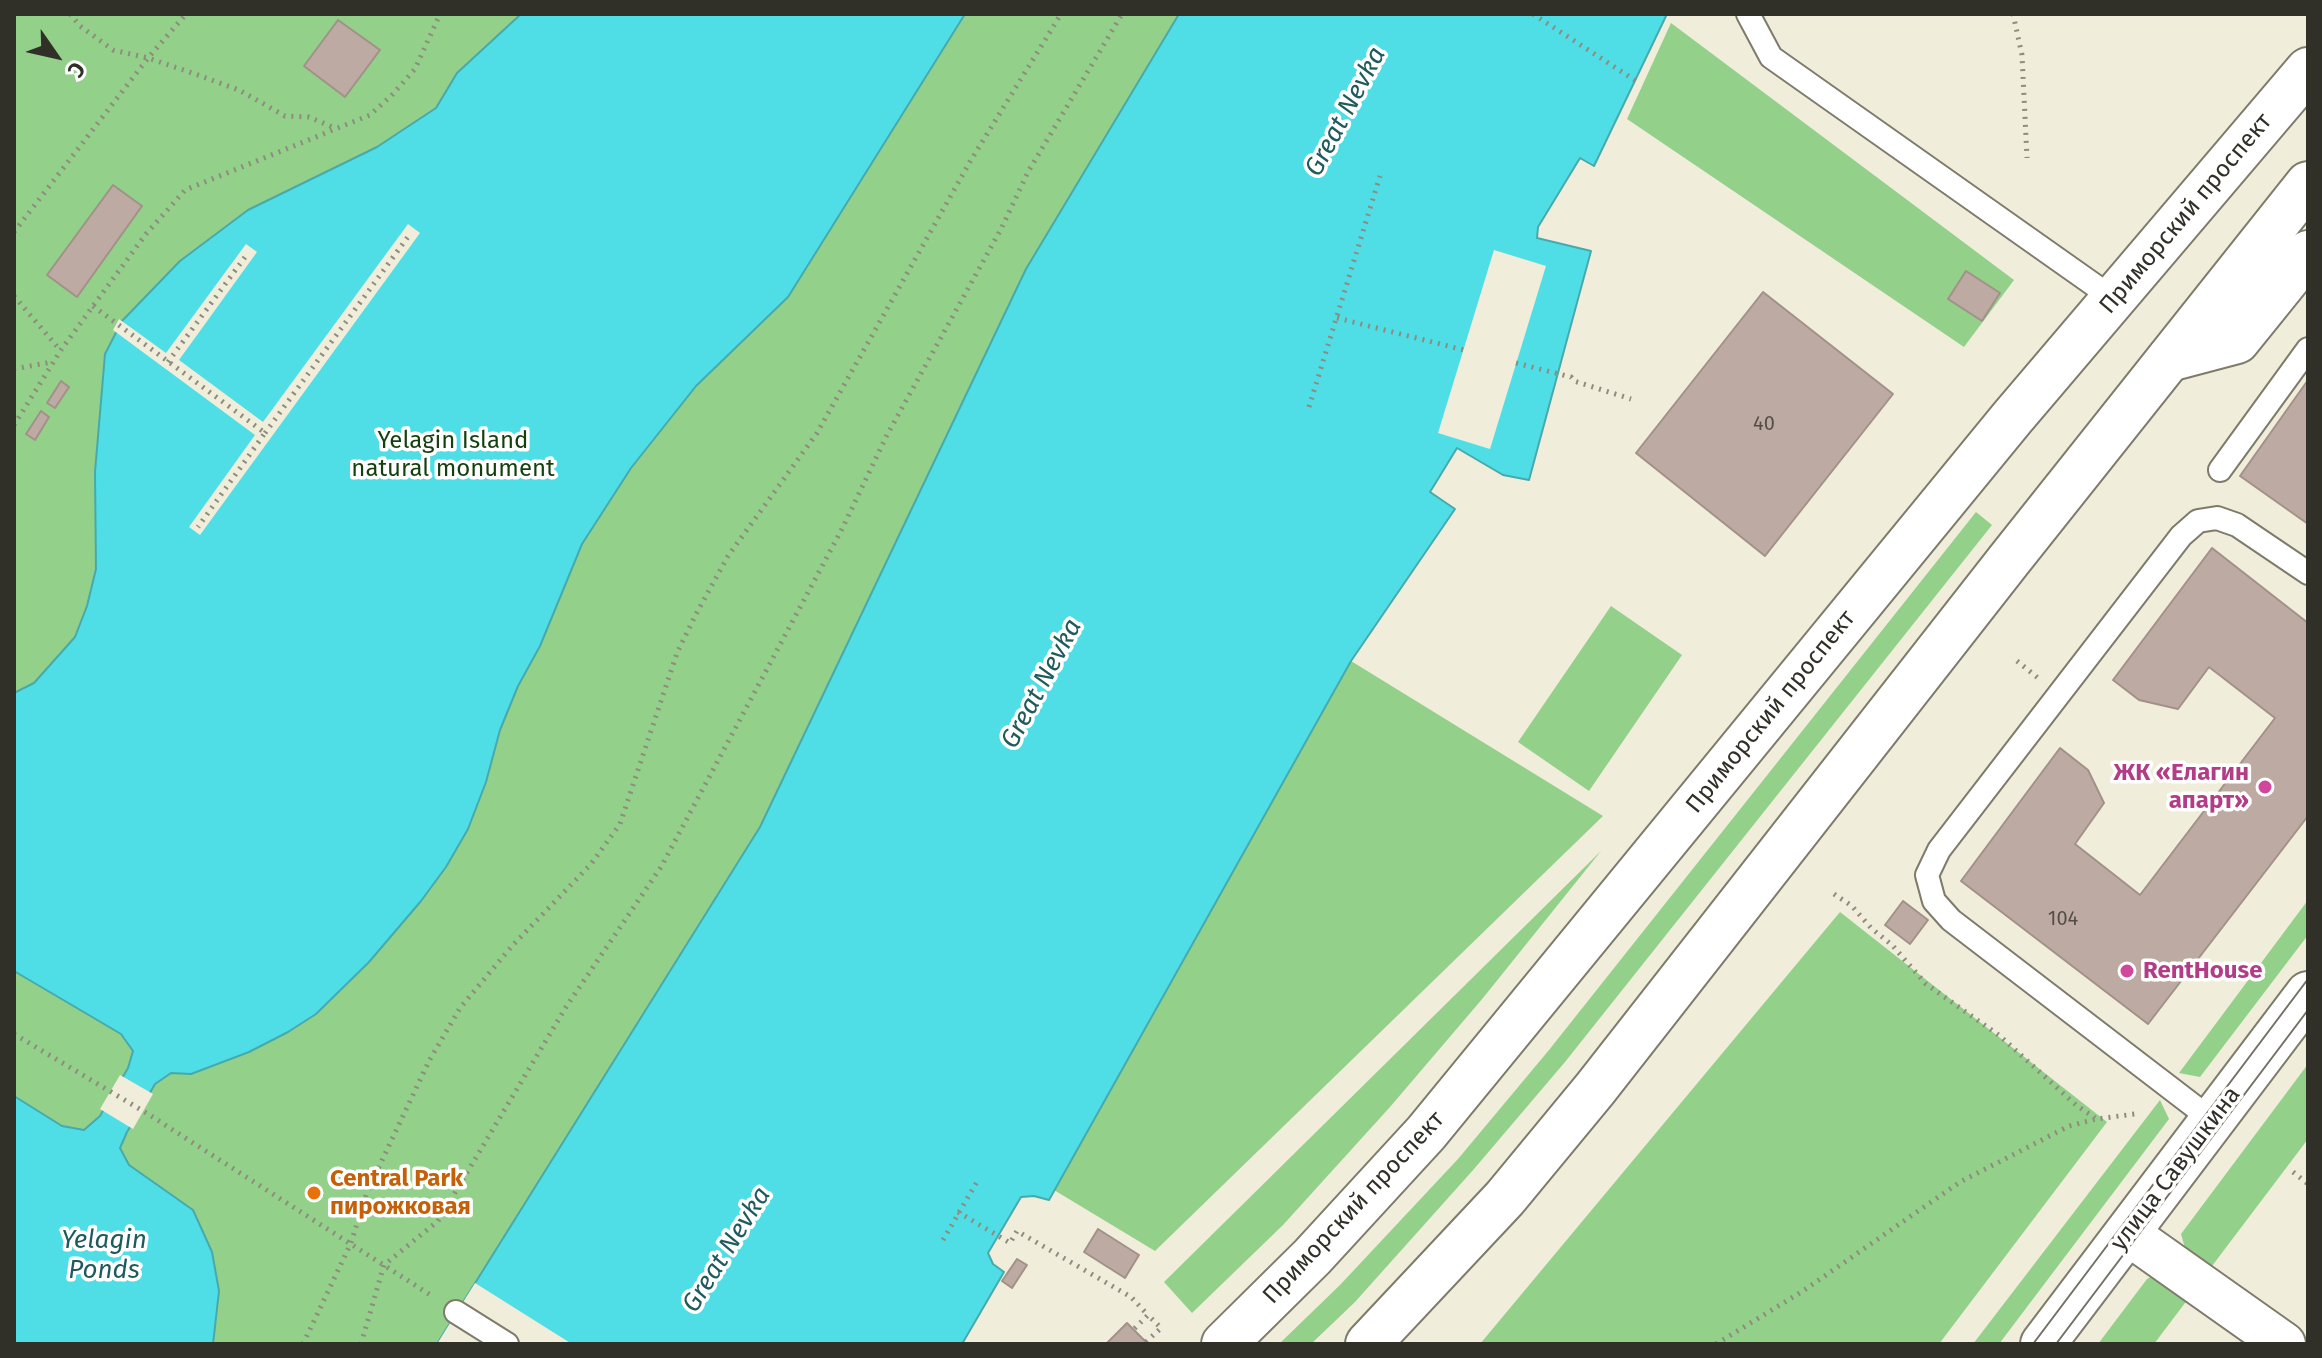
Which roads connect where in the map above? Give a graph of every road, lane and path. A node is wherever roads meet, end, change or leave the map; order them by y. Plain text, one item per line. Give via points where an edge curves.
1 (70, 14) edge
2 (186, 14) edge
3 (440, 14) edge
4 (1061, 14) edge
5 (1122, 14) edge
6 (1533, 14) edge
7 (1748, 14) edge
8 (2013, 14) edge
9 (148, 58) junction
10 (2308, 70) edge
11 (1636, 81) dead end
12 (335, 128) junction
13 (2027, 158) dead end
14 (1380, 176) dead end
15 (2308, 184) edge
16 (14, 232) edge
17 (410, 234) dead end
18 (248, 253) dead end
19 (2308, 253) edge
20 (14, 296) edge
21 (2114, 299) junction
22 (93, 306) junction
23 (1336, 317) junction
24 (2308, 349) edge
25 (61, 350) junction
26 (1464, 350) dead end
27 (2169, 359) junction
28 (53, 362) junction
29 (168, 362) junction
30 (1516, 363) dead end
31 (14, 369) edge
32 (1631, 399) dead end
33 (1309, 407) dead end
34 (14, 425) edge
35 (265, 433) junction
36 (2220, 470) dead end
37 (198, 527) dead end
38 (2308, 573) edge
39 (1834, 894) dead end
40 (2308, 994) edge
41 (14, 1034) edge
42 (2135, 1114) dead end
43 (2096, 1119) junction
44 (2212, 1120) junction
45 (2293, 1172) dead end
46 (978, 1180) dead end
47 (2308, 1184) edge
48 (958, 1212) junction
49 (2127, 1233) junction
50 (943, 1240) dead end
51 (351, 1243) junction
52 (384, 1265) junction
53 (456, 1312) joint
54 (1148, 1315) junction
55 (1134, 1329) dead end
56 (1146, 1342) dead end
57 (303, 1344) edge
58 (361, 1344) edge
59 (507, 1344) edge
60 (1224, 1344) edge
61 (1368, 1344) edge
62 (1716, 1344) edge
63 (2043, 1344) edge
64 (2284, 1344) edge

1 - 9 path via 113,50
2 - 9 path
3 - 12 path via 415,69 391,96 370,115
4 - 51 path via 971,160 817,433 728,556 702,603 677,653 620,824 591,864 460,1008 429,1061 367,1192
5 - 52 path via 1028,172 661,867 566,1007 438,1221
6 - 11 path
7 - 21 lane via 1771,57
8 - 13 path via 2022,55
9 - 12 path via 239,90 285,116 309,117
9 - 16 path
10 - 21 main road, Приморский проспект
12 - 22 path via 185,190
14 - 23 path
15 - 27 main road
17 - 35 path
18 - 29 path
19 - 27 main road via 2237,341
20 - 25 path
21 - 60 main road, Приморский проспект via 1426,1133
22 - 25 path
22 - 29 path
23 - 26 path
23 - 33 path
24 - 36 lane
25 - 28 path
27 - 61 main road via 1595,1089 1505,1198
28 - 31 path
28 - 34 path
29 - 35 path
30 - 32 path
35 - 37 path
38 - 44 lane via 2237,525 2217,518 2198,521 2181,536 1939,850 1927,875 1934,901 1951,920
39 - 43 path via 1892,945 1926,984 2000,1036
40 - 44 main road, улица Савушкина
41 - 51 path
42 - 43 path
43 - 62 path via 2069,1126 1960,1182
44 - 49 main road, улица Савушкина
45 - 47 path
46 - 48 path
48 - 50 path
48 - 54 path via 1010,1243 1017,1231 1131,1297
49 - 63 main road, улица Савушкина
49 - 64 street
51 - 52 path
51 - 57 path
52 - 53 path
52 - 58 path
53 - 59 lane
54 - 55 path
54 - 56 path via 1161,1328

